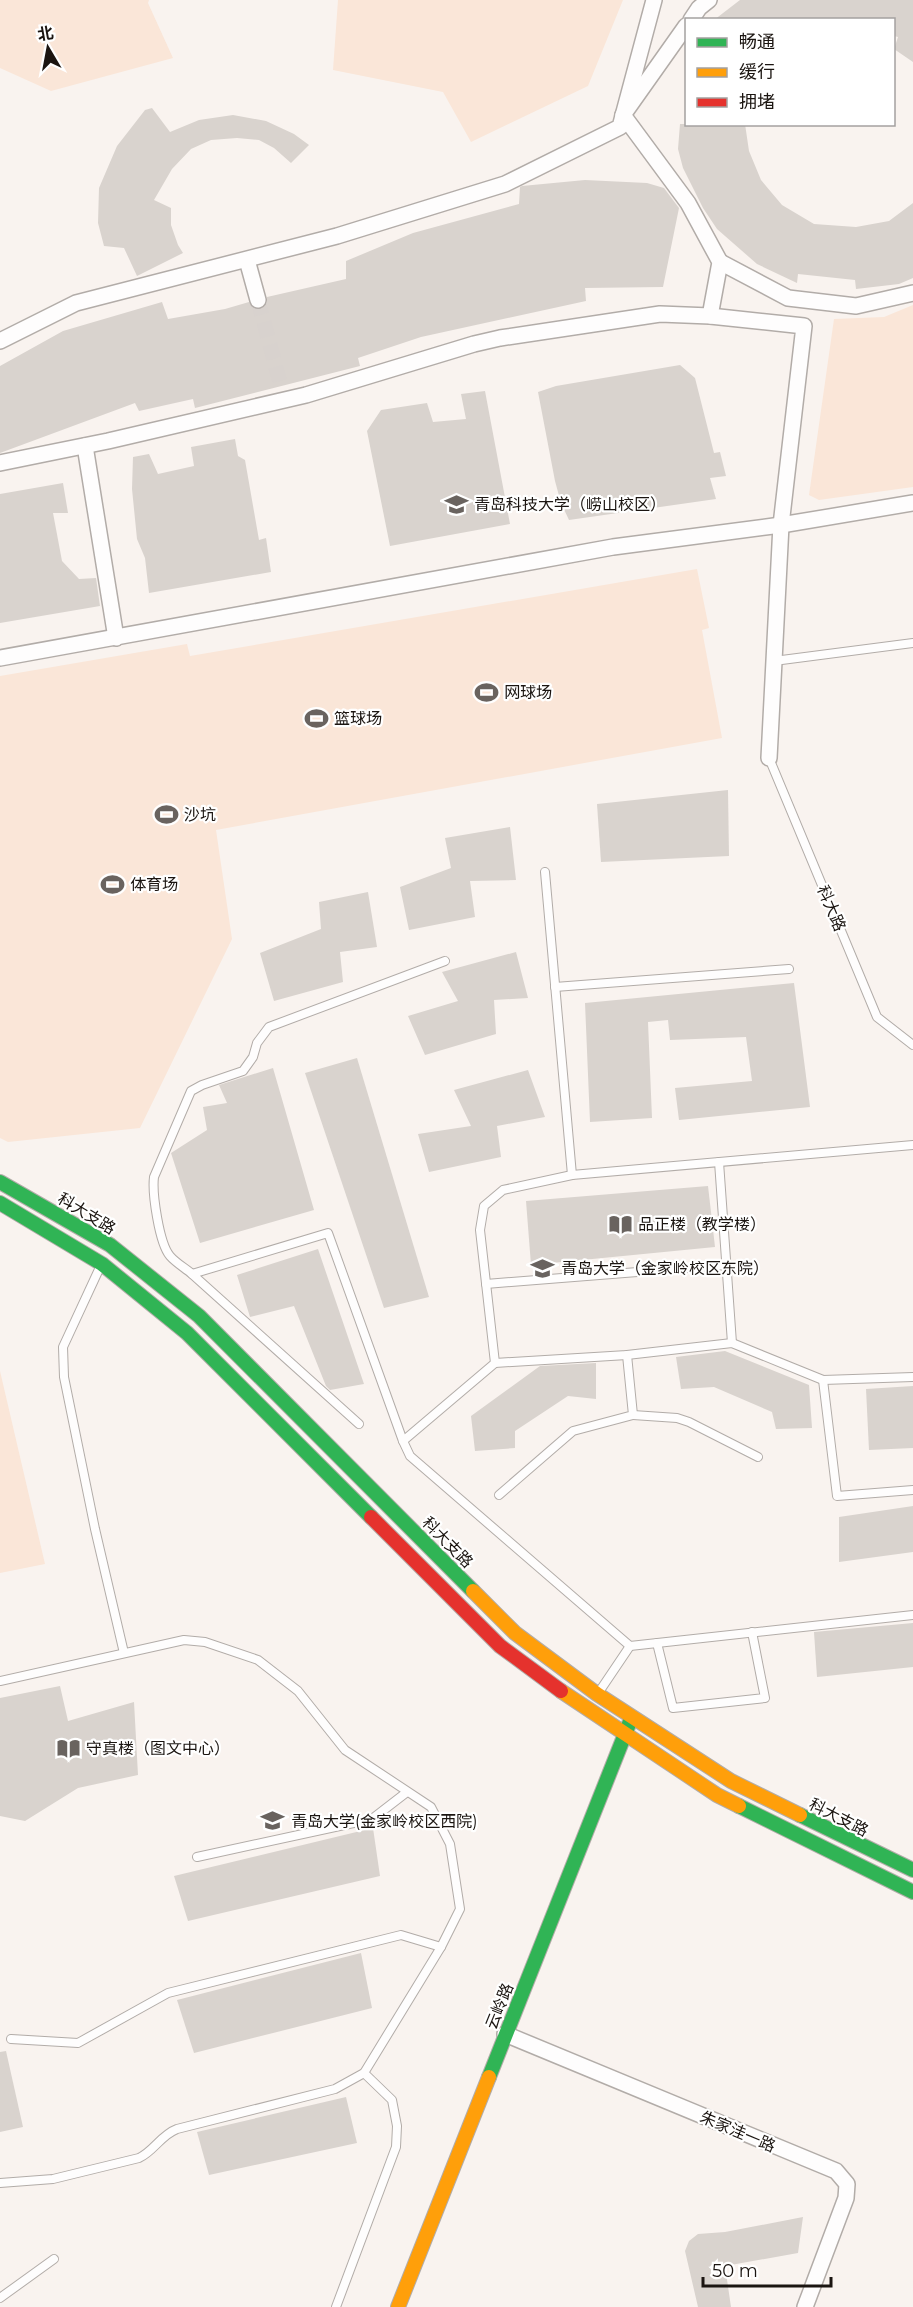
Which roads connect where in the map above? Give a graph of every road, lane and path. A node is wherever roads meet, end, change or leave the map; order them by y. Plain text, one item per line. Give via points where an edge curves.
1 (654, 0) edge
2 (709, 0) edge
3 (692, 18) edge
4 (685, 29) edge
5 (623, 115) junction
6 (247, 260) junction
7 (720, 262) junction
8 (913, 293) edge
9 (258, 300) tunnel mouth
10 (710, 316) junction
11 (0, 341) edge
12 (85, 446) junction
13 (0, 463) edge
14 (913, 503) edge
15 (782, 525) junction
16 (116, 638) junction
17 (913, 643) edge
18 (0, 658) edge
19 (774, 662) junction
20 (769, 758) joint
21 (545, 872) dead end
22 (445, 961) dead end
23 (789, 969) dead end
24 (555, 987) junction
25 (913, 1045) edge
26 (913, 1145) edge
27 (718, 1162) junction
28 (572, 1175) junction
29 (0, 1182) edge
30 (0, 1203) edge
31 (110, 1245) junction
32 (102, 1264) junction
33 (726, 1265) junction
34 (192, 1274) junction
35 (486, 1284) junction
36 (732, 1343) junction
37 (627, 1354) junction
38 (495, 1362) junction
39 (913, 1377) edge
40 (823, 1380) junction
41 (633, 1415) junction
42 (359, 1424) dead end
43 (403, 1441) junction
44 (758, 1457) dead end
45 (913, 1490) edge
46 (499, 1495) dead end
47 (913, 1615) edge
48 (753, 1632) junction
49 (657, 1643) junction
50 (630, 1646) junction
51 (124, 1653) junction
52 (0, 1681) edge
53 (597, 1694) junction
54 (586, 1710) junction
55 (632, 1718) junction
56 (623, 1735) junction
57 (407, 1792) junction
58 (197, 1857) dead end
59 (913, 1870) edge
60 (913, 1892) edge
61 (441, 1947) junction
62 (505, 2034) junction
63 (11, 2039) dead end
64 (364, 2073) junction
65 (0, 2183) edge
66 (54, 2259) dead end
67 (0, 2298) edge
68 (336, 2307) edge
69 (398, 2307) edge
70 (805, 2307) edge

1 - 5 street
2 - 3 street
4 - 5 street
5 - 6 street via 620,127 505,184
5 - 7 street via 688,203
6 - 9 street
6 - 11 street via 76,303
7 - 8 street via 788,298 856,306
7 - 10 street
10 - 12 street via 660,314 500,338
10 - 15 street via 804,326
12 - 13 street
12 - 16 street
14 - 15 street
15 - 16 street via 613,546
15 - 19 street
16 - 18 street
17 - 19 lane
19 - 20 street
20 - 25 lane, 科大路 via 877,1017
21 - 24 lane
22 - 34 lane via 269,1027 243,1071 191,1091 152,1188 164,1246
23 - 24 lane
24 - 28 lane
26 - 27 lane
27 - 28 lane
27 - 33 lane
28 - 35 lane via 503,1190 484,1206 480,1230
29 - 31 main road, 科大支路
30 - 32 main road
31 - 32 lane
31 - 53 main road, 科大支路 via 200,1316 515,1633
32 - 51 lane via 63,1347 64,1377
32 - 54 main road via 187,1333 500,1646
33 - 35 lane
33 - 36 lane
34 - 42 lane
34 - 43 lane via 328,1233
35 - 38 lane
36 - 37 lane
36 - 40 lane
37 - 38 lane
37 - 41 lane
38 - 43 lane
39 - 40 lane
40 - 45 lane via 837,1496
41 - 44 lane via 689,1422
41 - 46 lane via 573,1431
43 - 50 lane via 410,1456
47 - 48 lane
48 - 49 lane
48 - 49 lane via 765,1698 673,1708
49 - 50 lane
50 - 53 lane
51 - 52 lane
51 - 57 lane via 184,1640 205,1642 258,1660 298,1690 345,1750
53 - 54 lane
53 - 55 main road, 科大支路
54 - 56 main road
55 - 56 main road, 云岭路
55 - 59 main road, 科大支路 via 731,1781
56 - 60 main road via 717,1795
56 - 62 main road, 云岭路
57 - 58 lane via 372,1819
57 - 61 lane via 431,1806 450,1844 460,1908
61 - 63 lane via 401,1935 168,1993 78,2043
61 - 64 lane
62 - 69 main road, 云岭路
62 - 70 street, 朱家洼一路 via 836,2171 847,2184 846,2198
64 - 65 lane via 335,2089 168,2132 139,2158 53,2179
64 - 68 lane via 393,2100 396,2147
66 - 67 lane

